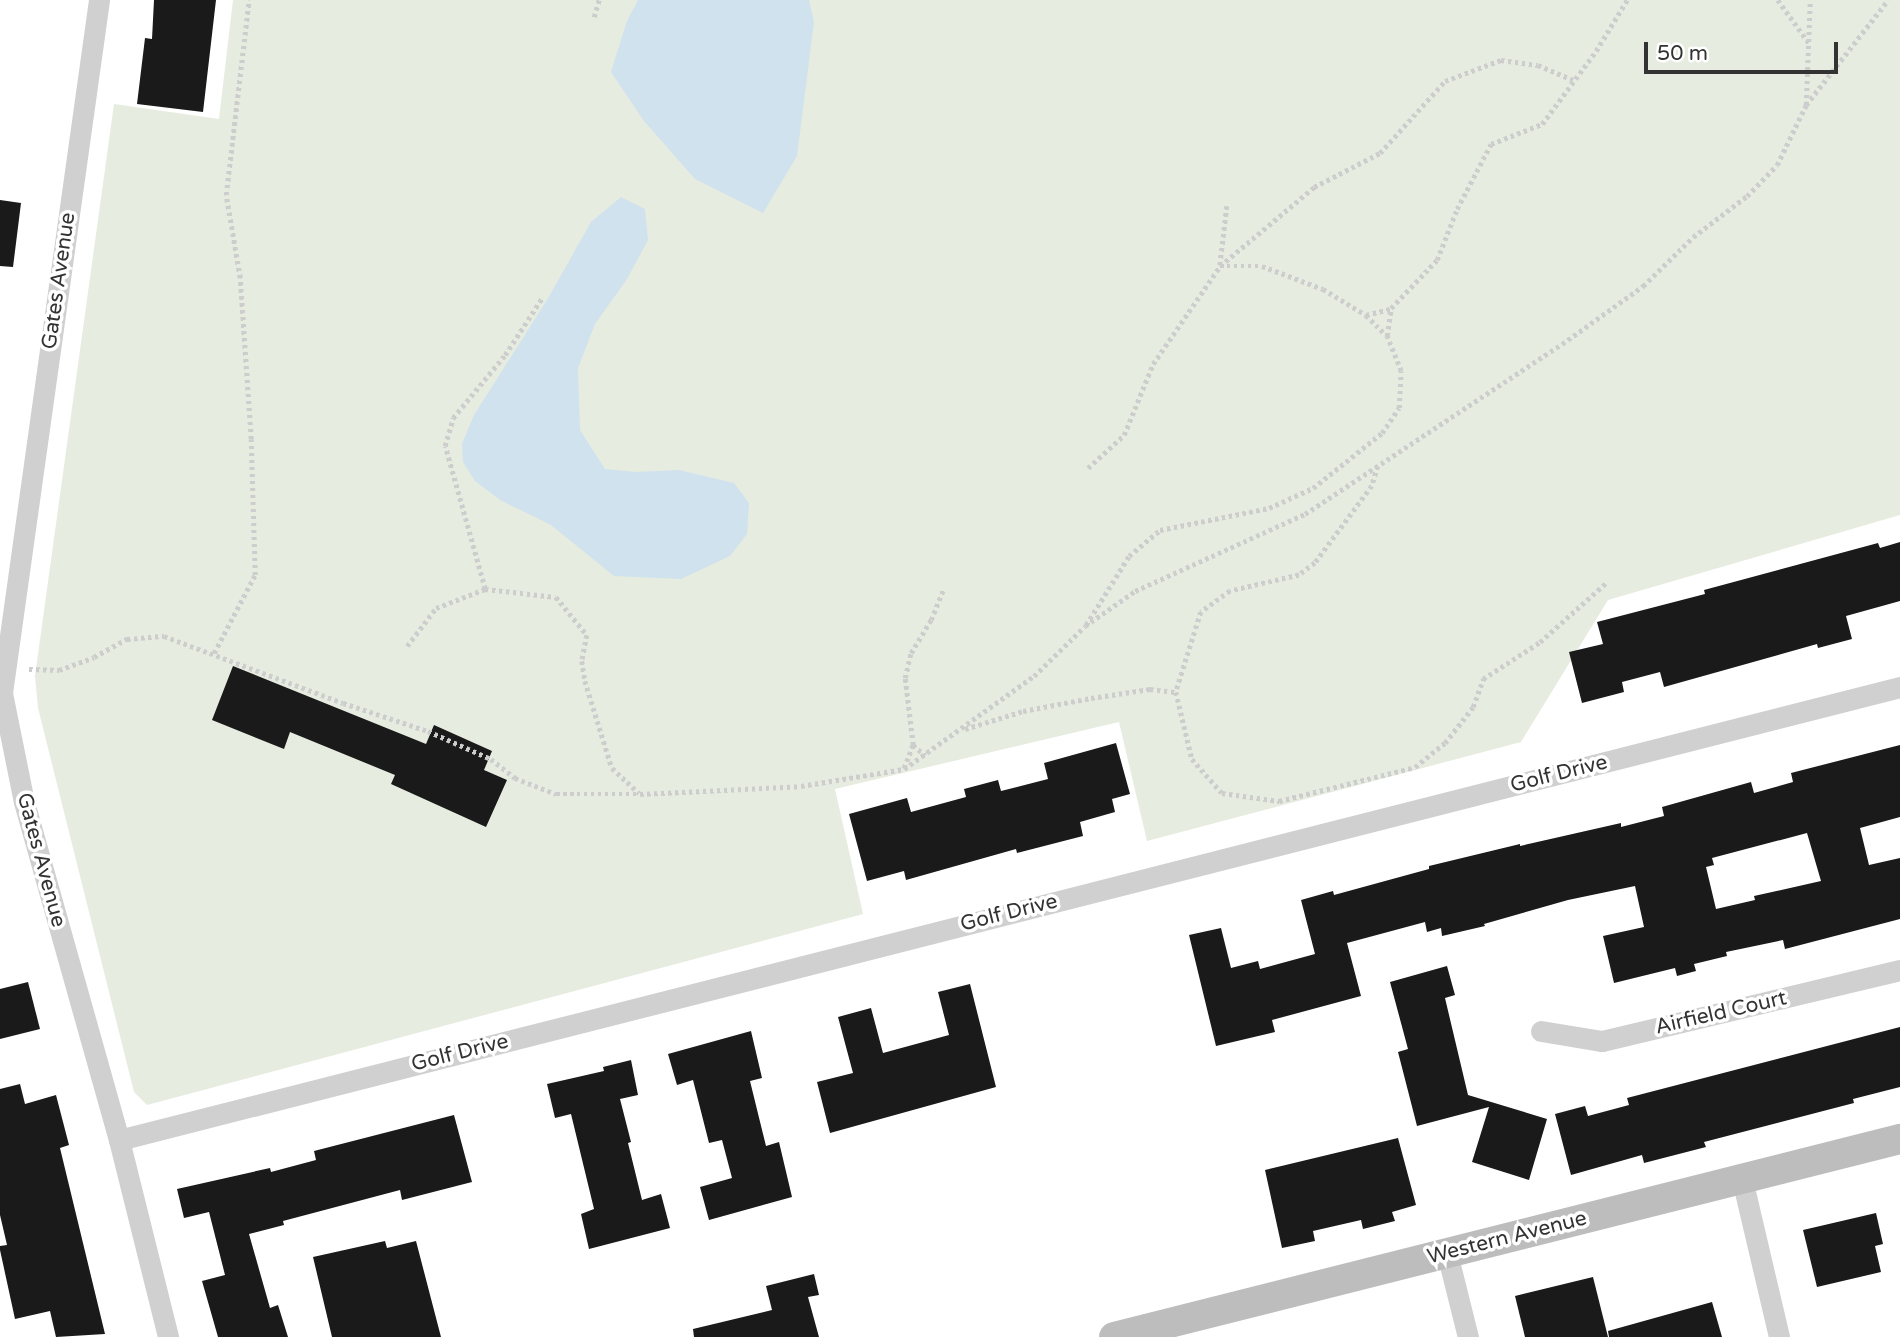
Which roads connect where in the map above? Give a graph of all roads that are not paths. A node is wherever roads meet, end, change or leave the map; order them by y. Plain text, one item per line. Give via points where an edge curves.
1 (99, 0) edge
2 (1900, 687) edge
3 (1900, 970) edge
4 (1541, 1031) dead end
5 (1900, 1139) edge
6 (119, 1140) junction
7 (1742, 1178) junction
8 (1447, 1253) junction
9 (1172, 1330) edge
10 (168, 1337) edge
11 (1114, 1337) edge
12 (1468, 1337) edge
13 (1779, 1337) edge

1 - 6 street, Gates Avenue via 2,693 24,802
2 - 6 street, Golf Drive
3 - 4 street, Airfield Court via 1602,1041
5 - 7 street, Western Avenue
6 - 10 street, Gates Avenue
7 - 8 street, Western Avenue
7 - 13 street
8 - 9 street, Western Avenue
8 - 12 street
9 - 11 street, Western Avenue

